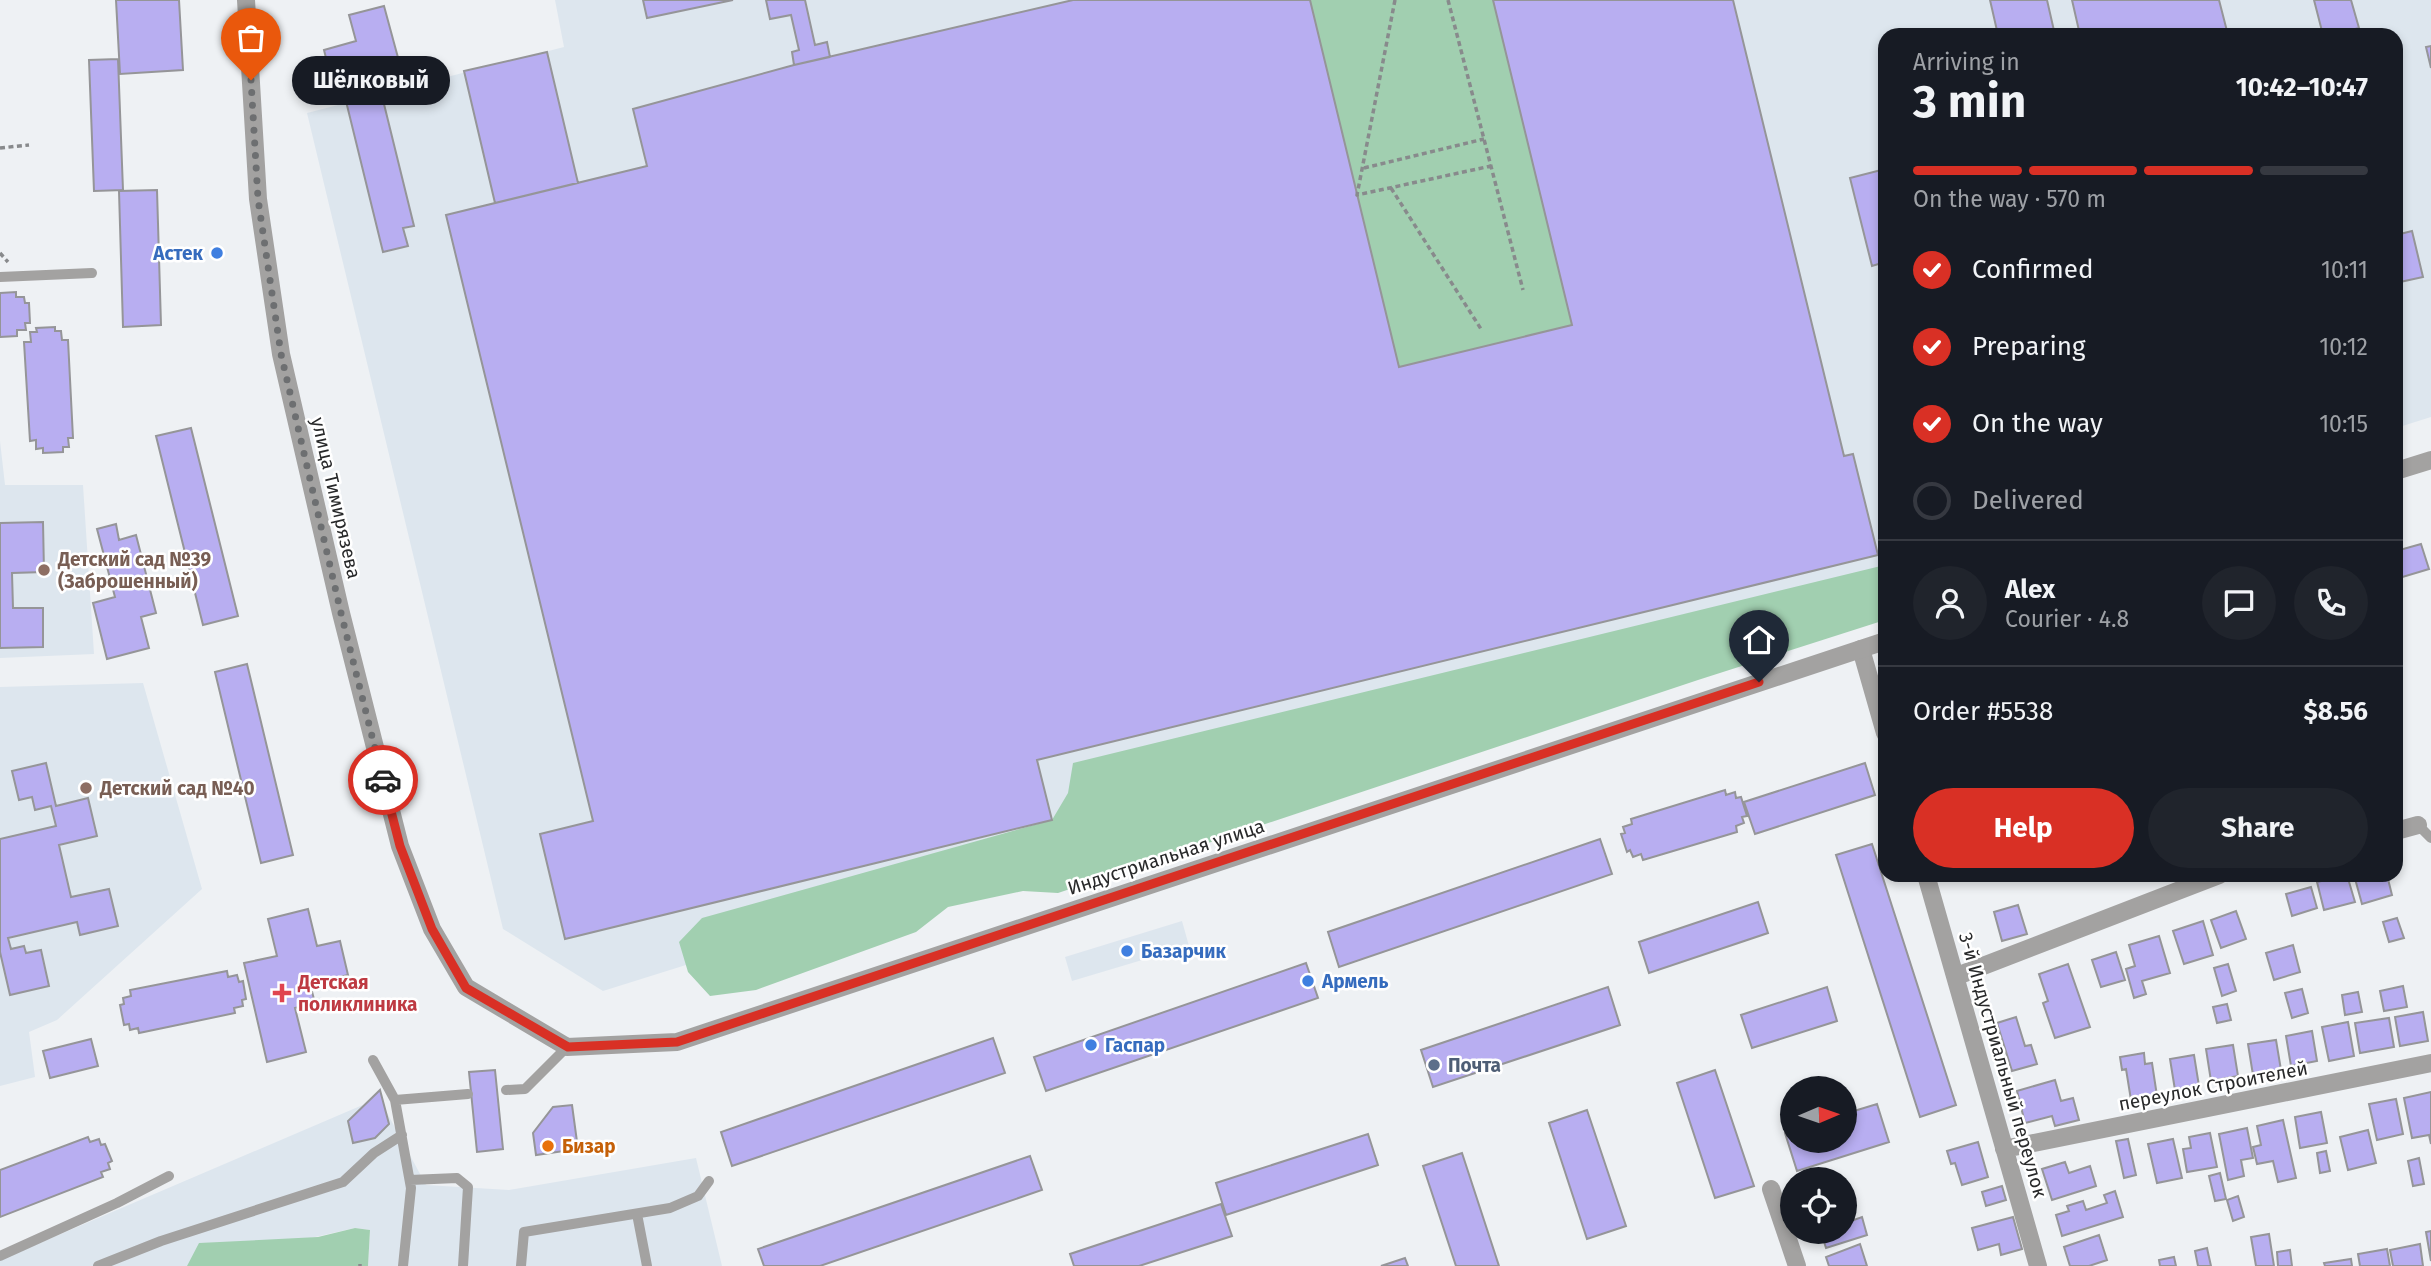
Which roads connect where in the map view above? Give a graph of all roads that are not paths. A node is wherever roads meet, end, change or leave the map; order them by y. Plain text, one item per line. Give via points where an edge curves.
1 (246, 0) edge
2 (92, 273) dead end
3 (0, 277) edge
4 (2431, 460) edge
5 (2403, 469) edge
6 (1878, 643) edge
7 (1861, 649) junction
8 (1878, 708) edge
9 (2403, 831) edge
10 (2424, 832) edge
11 (1928, 882) edge
12 (2201, 882) edge
13 (1956, 976) junction
14 (568, 1047) junction
15 (373, 1060) dead end
16 (2431, 1063) edge
17 (506, 1090) dead end
18 (468, 1094) dead end
19 (395, 1100) junction
20 (402, 1135) junction
21 (2004, 1149) junction
22 (169, 1176) dead end
23 (410, 1180) junction
24 (709, 1181) dead end
25 (1771, 1189) dead end
26 (637, 1213) junction
27 (0, 1256) edge
28 (98, 1266) edge
29 (403, 1266) edge
30 (463, 1266) edge
31 (521, 1266) edge
32 (647, 1266) edge
33 (1797, 1266) edge
34 (2038, 1266) edge

1 - 14 street, улица Тимирязева via 258,199 281,354 400,846 432,929 466,988
2 - 3 lane
4 - 5 street
6 - 7 street, Индустриальная улица
7 - 8 street
7 - 14 street, Индустриальная улица via 677,1042
9 - 10 street
11 - 13 street, 3-й Индустриальный переулок
12 - 13 street
13 - 21 street, 3-й Индустриальный переулок
14 - 17 lane via 525,1089
15 - 19 lane
16 - 21 street, переулок Строителей
18 - 19 lane
19 - 20 lane
20 - 23 lane
20 - 28 lane via 374,1153 344,1182
21 - 34 street, 3-й Индустриальный переулок
22 - 27 lane
23 - 29 lane
23 - 30 lane via 457,1178 468,1187
24 - 26 lane via 698,1196 670,1208
25 - 33 street
26 - 31 lane via 524,1232
26 - 32 lane

